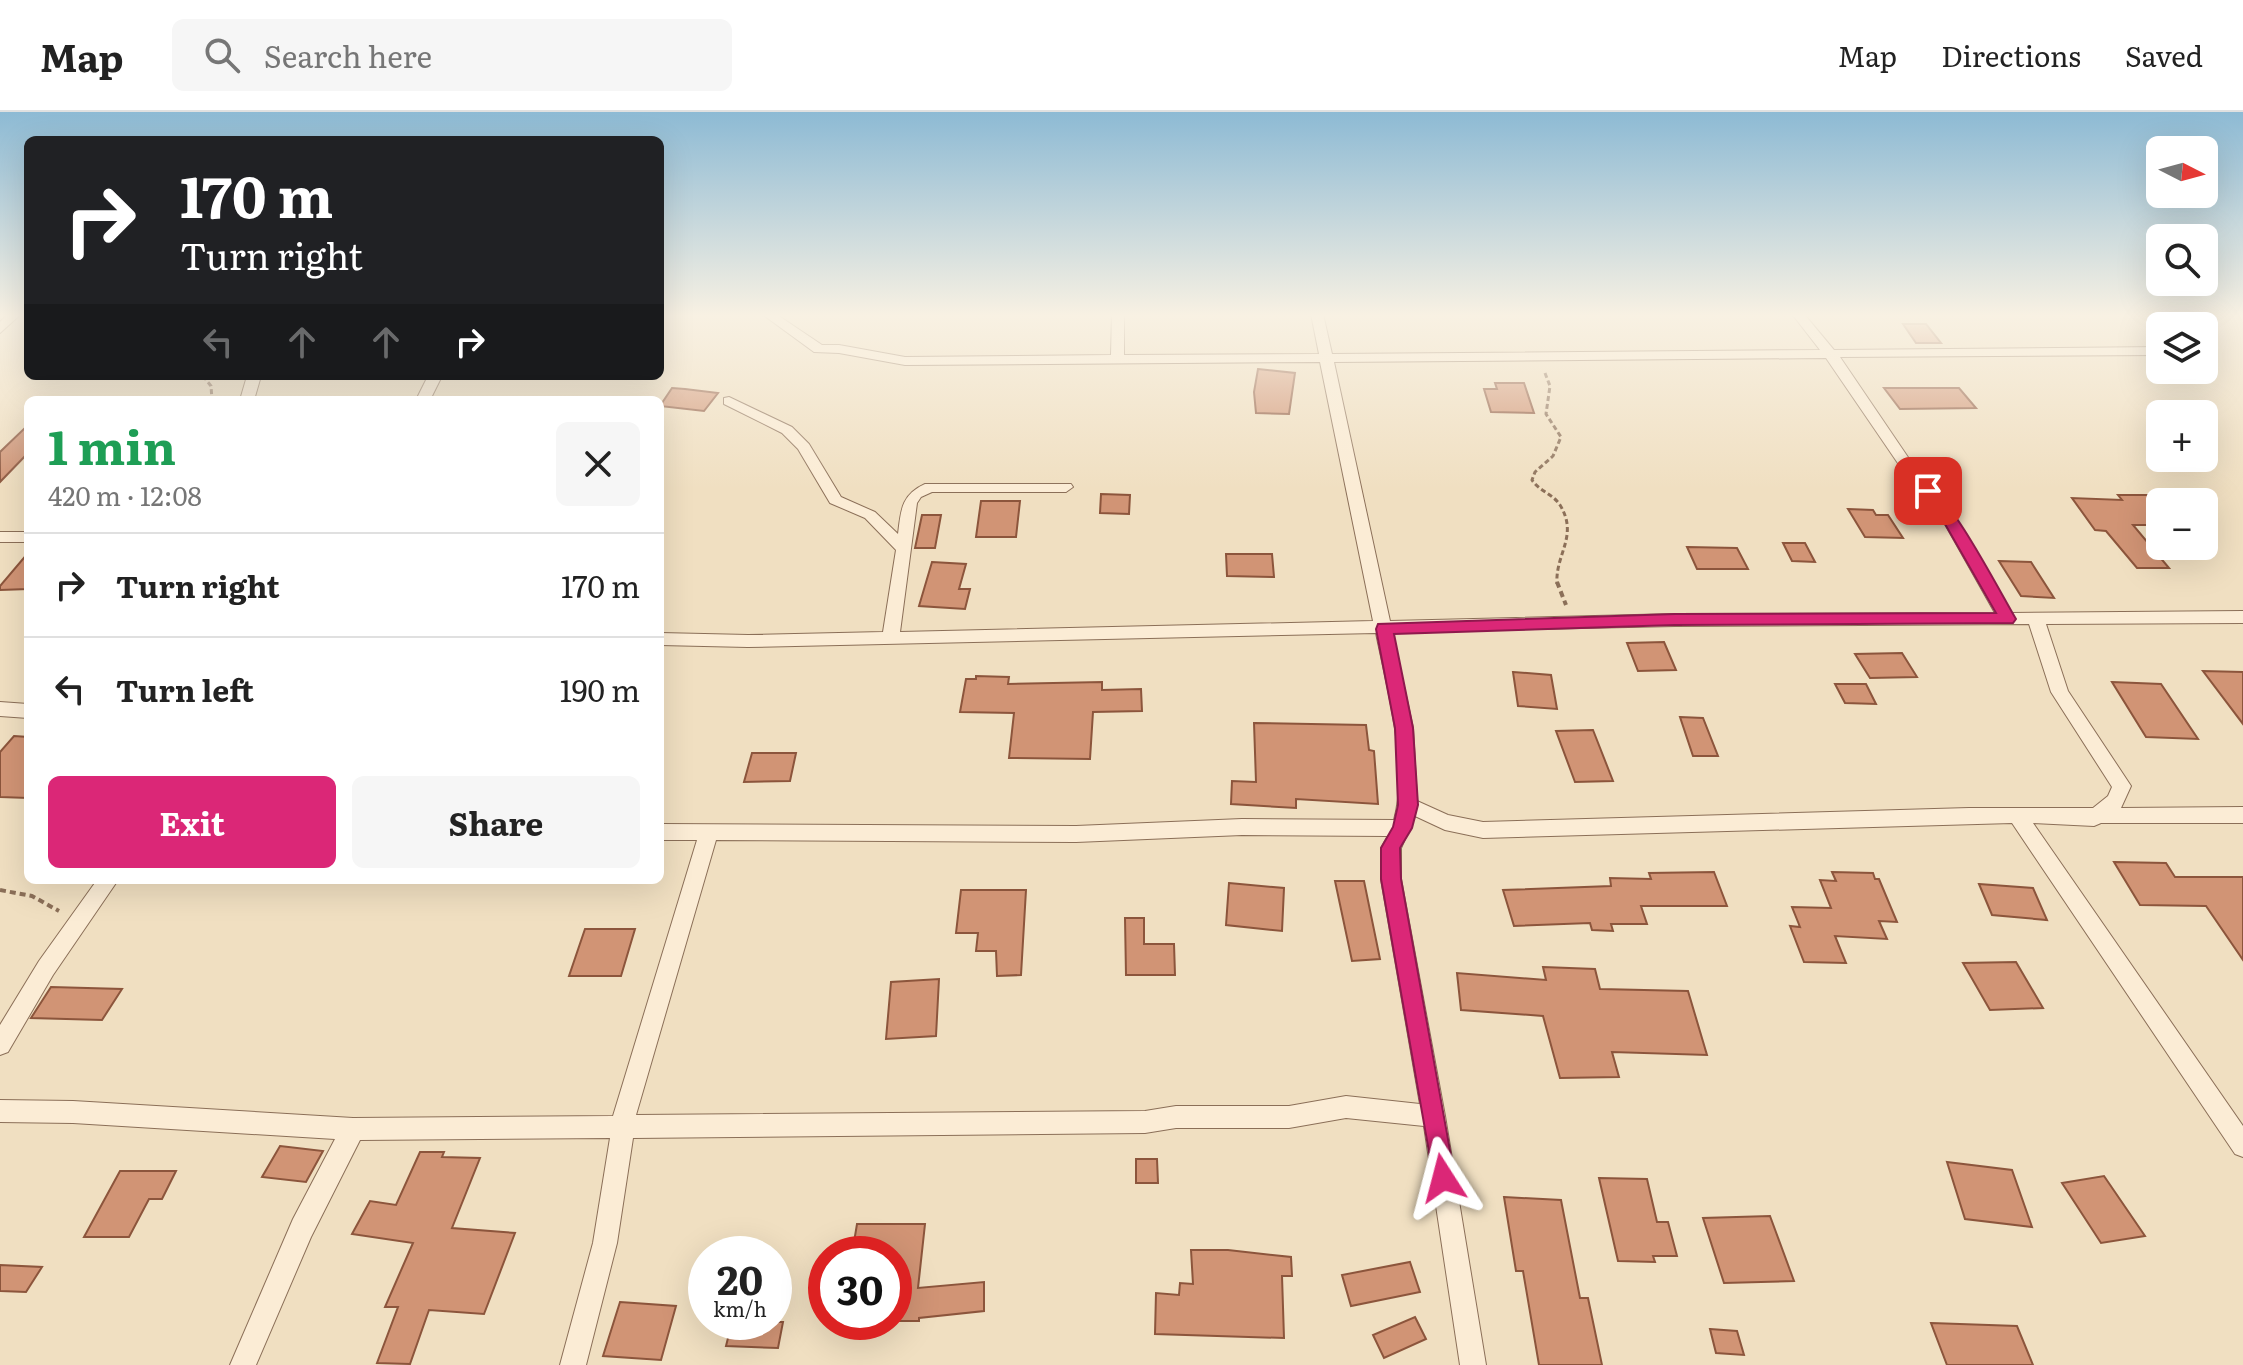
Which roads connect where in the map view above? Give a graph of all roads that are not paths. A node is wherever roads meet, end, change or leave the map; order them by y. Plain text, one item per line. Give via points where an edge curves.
1 (1329, 372) edge
2 (1843, 372) edge
3 (729, 401) dead end
4 (1066, 487) dead end
5 (0, 537) edge
6 (24, 537) edge
7 (903, 548) junction
8 (2243, 617) edge
9 (2007, 619) junction
10 (2036, 619) junction
11 (1384, 629) junction
12 (891, 637) junction
13 (664, 639) edge
14 (0, 709) edge
15 (24, 711) edge
16 (1408, 805) junction
17 (2243, 815) edge
18 (2018, 817) junction
19 (2094, 818) junction
20 (1402, 828) junction
21 (664, 832) edge
22 (709, 832) junction
23 (105, 884) edge
24 (0, 1045) edge
25 (0, 1111) edge
26 (1434, 1116) junction
27 (353, 1129) junction
28 (623, 1129) junction
29 (2243, 1146) edge
30 (243, 1365) edge
31 (573, 1365) edge
32 (1473, 1365) edge

1 - 11 street
2 - 9 street via 1905,464 1943,508
3 - 7 street via 787,430 804,447 835,500 870,515
4 - 7 street via 930,487 910,503
5 - 6 street
7 - 12 street
8 - 10 street
9 - 10 street
9 - 11 street via 1675,620
10 - 19 street via 2060,692 2122,786 2116,801
11 - 12 street
11 - 16 street via 1404,728
12 - 13 street
14 - 15 street
16 - 18 street via 1445,822 1483,830
16 - 20 street
17 - 19 street
18 - 19 street
18 - 29 street
20 - 22 street via 1076,834
20 - 26 street via 1391,848 1391,879
21 - 22 street
22 - 28 street
23 - 24 street
25 - 27 street
26 - 28 street via 1346,1107 1289,1117 1145,1122
26 - 32 street
27 - 28 street
27 - 30 street via 302,1228
28 - 31 street via 605,1243

